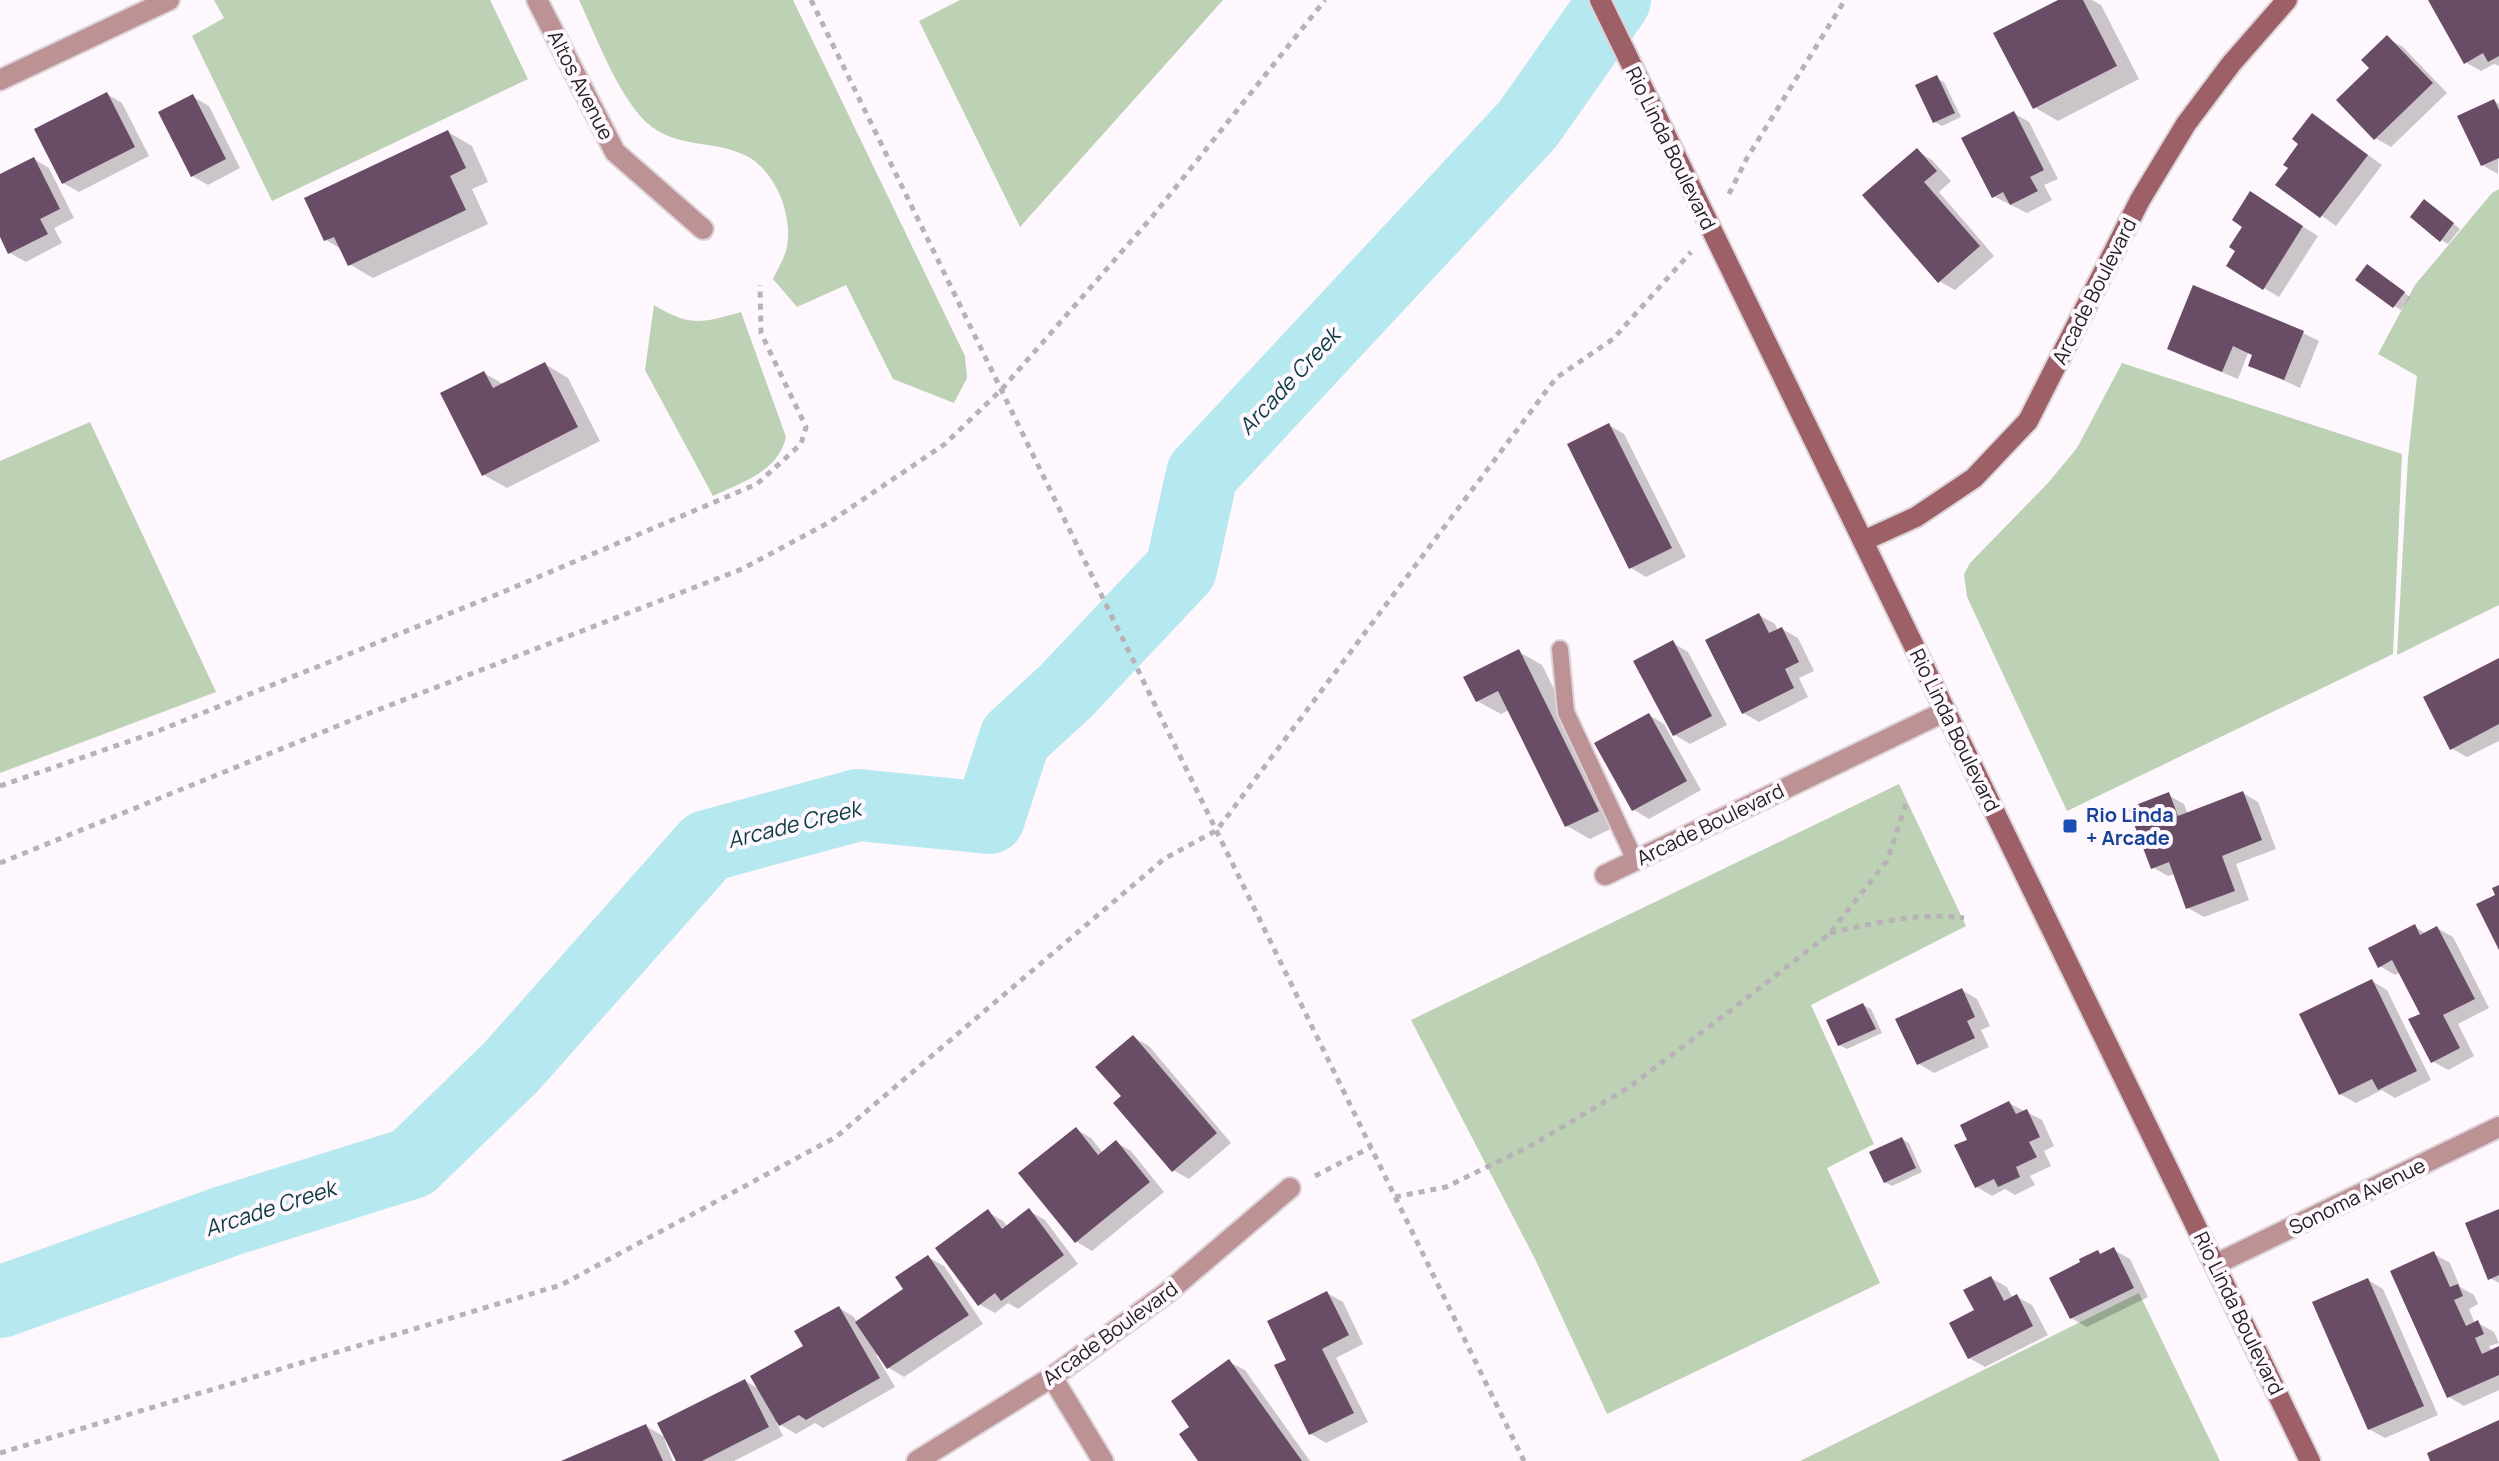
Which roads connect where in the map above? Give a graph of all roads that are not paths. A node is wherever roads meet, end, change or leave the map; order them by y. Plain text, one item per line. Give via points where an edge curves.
1 (169, 0) edge
2 (537, 0) edge
3 (1600, 0) edge
4 (2287, 0) edge
5 (0, 80) edge
6 (703, 229) dead end
7 (1863, 541) junction
8 (1560, 649) dead end
9 (1946, 711) junction
10 (1635, 860) junction
11 (1605, 875) dead end
12 (2499, 1127) edge
13 (1290, 1188) road end
14 (2216, 1264) junction
15 (1052, 1377) junction
16 (917, 1461) edge
17 (1103, 1461) edge
18 (2310, 1461) edge

1 - 5 street
2 - 6 street, Altos Avenue via 615,152
3 - 7 main road, Rio Linda Boulevard
4 - 7 main road, Arcade Boulevard via 2186,124 2140,200 2028,421 1974,478 1916,517
7 - 9 main road, Rio Linda Boulevard
8 - 10 lane via 1566,712
9 - 10 street, Arcade Boulevard
9 - 14 main road, Rio Linda Boulevard
10 - 11 street, Arcade Boulevard
12 - 14 street, Sonoma Avenue
13 - 15 street, Arcade Boulevard via 1168,1292
14 - 18 main road, Rio Linda Boulevard
15 - 16 street, Arcade Boulevard
15 - 17 street

